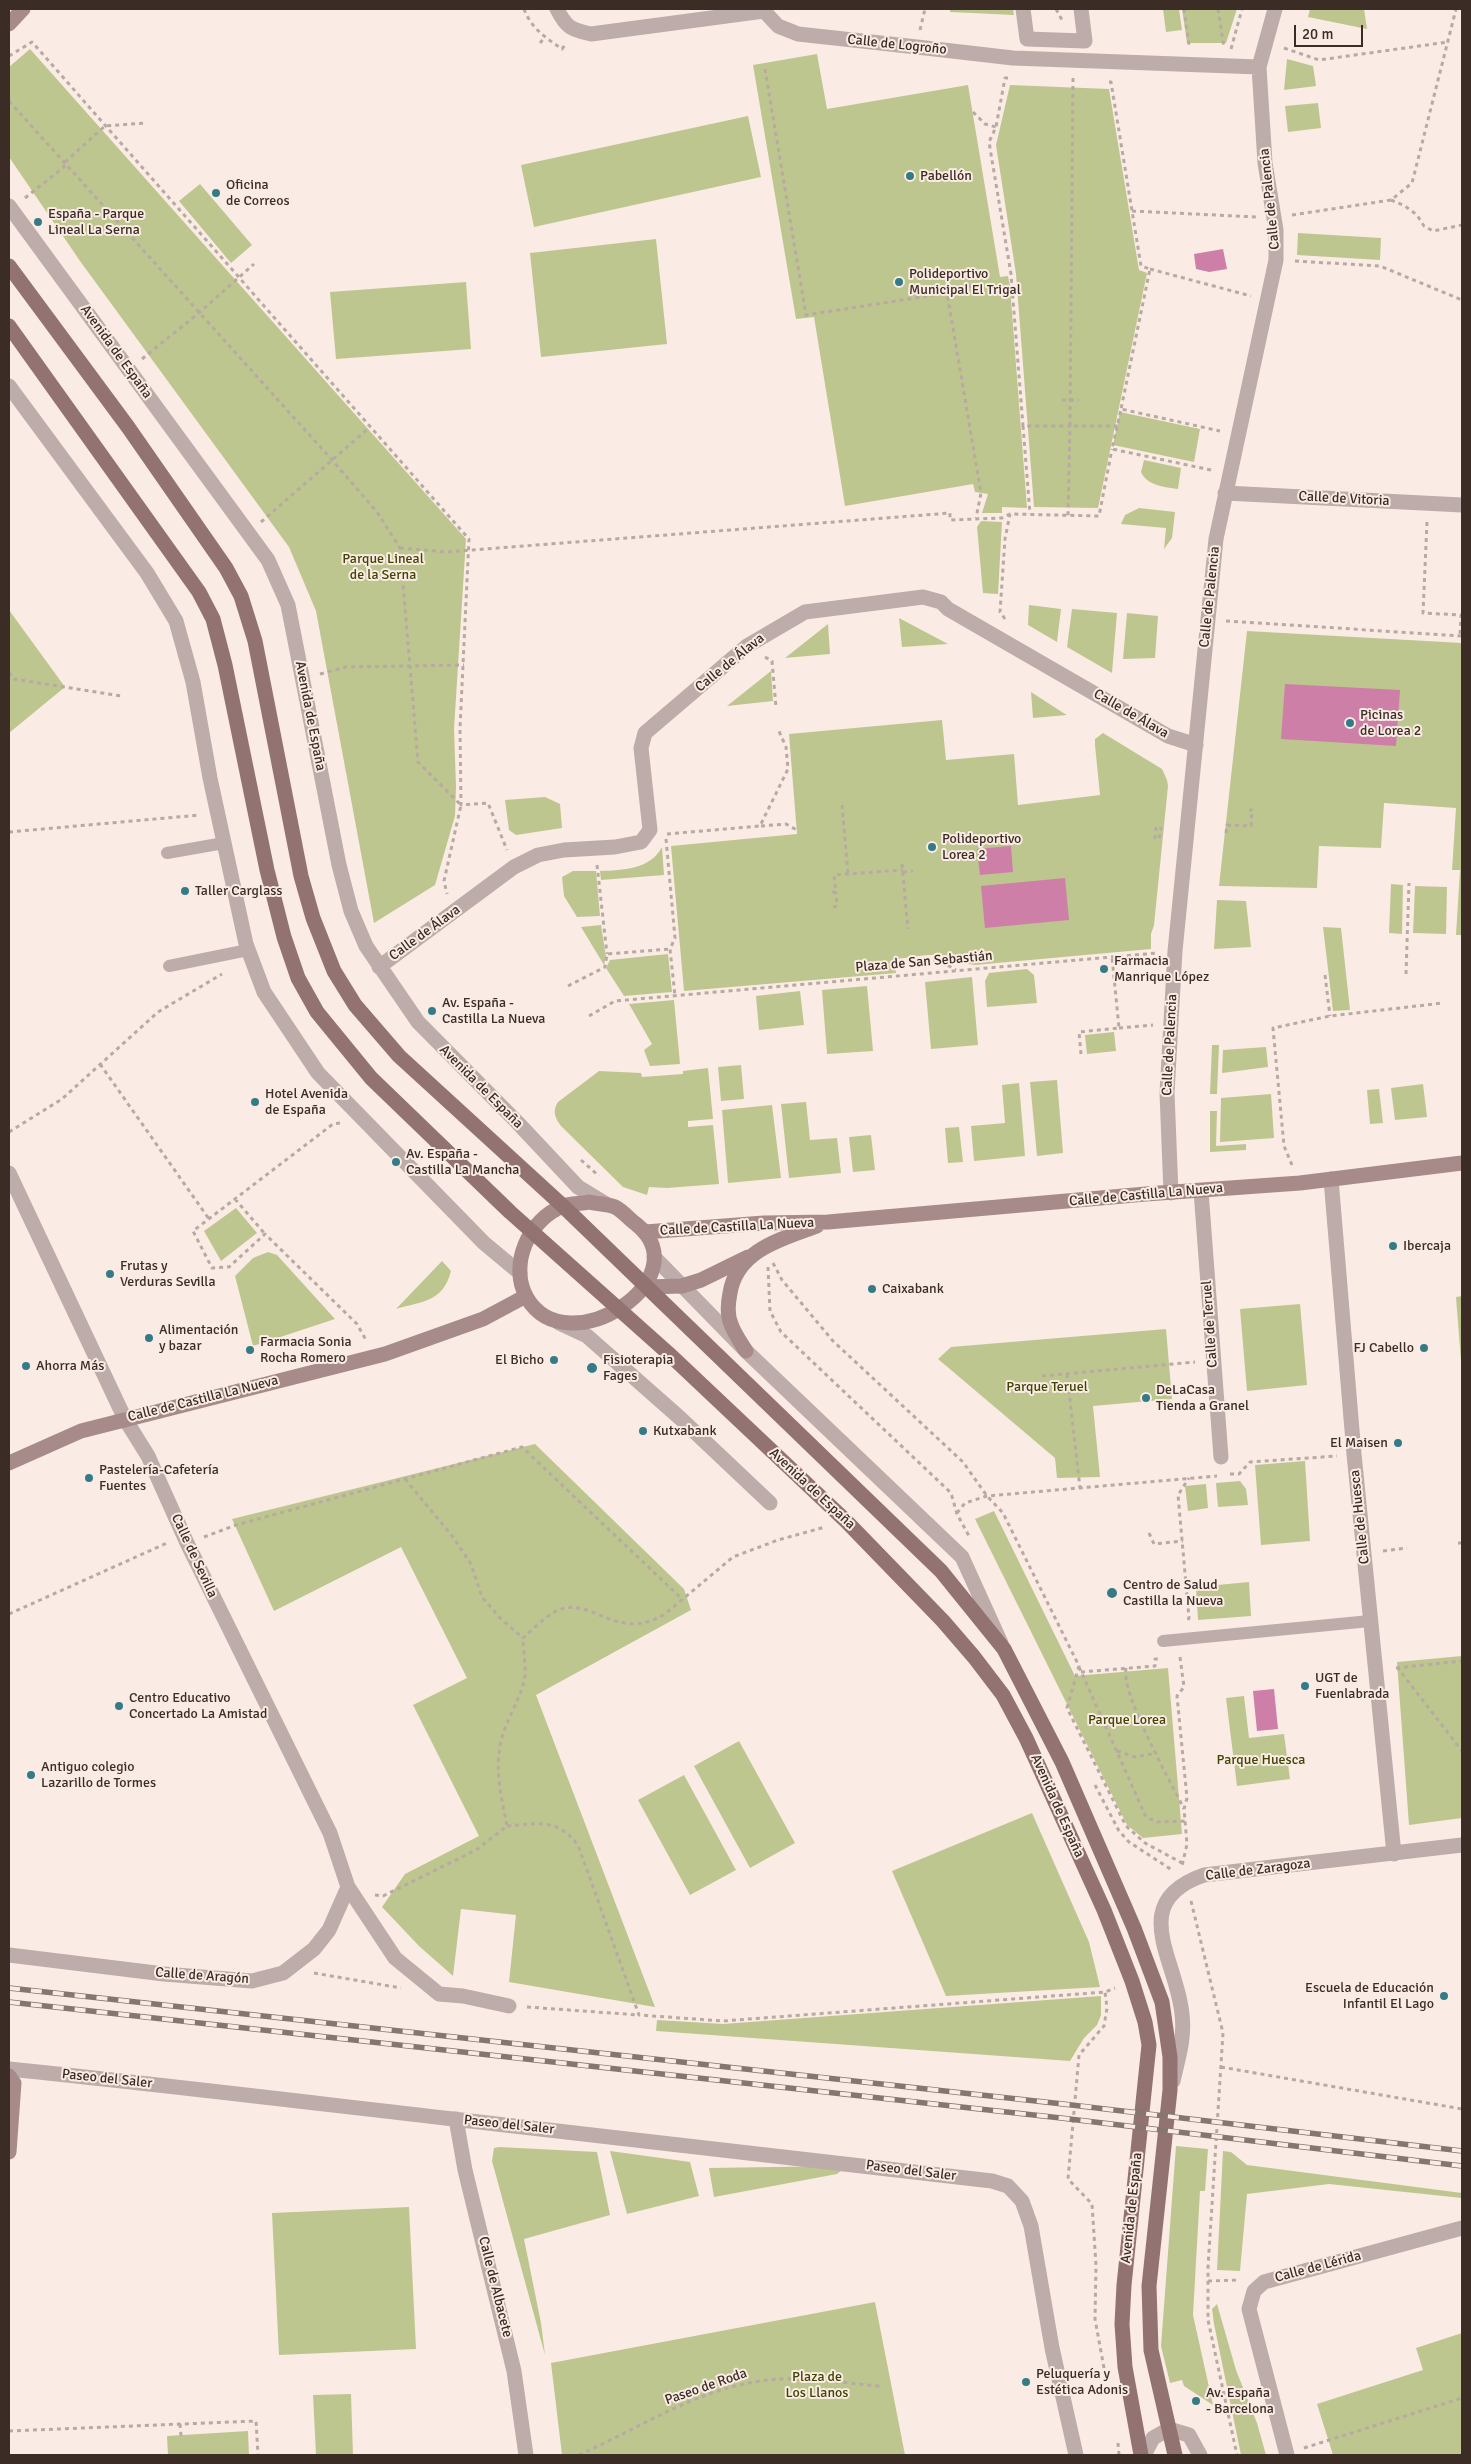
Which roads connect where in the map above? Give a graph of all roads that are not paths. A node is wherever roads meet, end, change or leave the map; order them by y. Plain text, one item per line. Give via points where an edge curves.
1 (24, 9) edge
2 (557, 9) edge
3 (1023, 9) edge
4 (1081, 9) edge
5 (1275, 9) edge
6 (9, 24) edge
7 (1259, 66) junction
8 (10, 207) edge
9 (9, 266) edge
10 (9, 326) edge
11 (9, 386) edge
12 (1225, 493) junction
13 (1462, 505) edge
14 (1196, 745) junction
15 (224, 843) junction
16 (167, 853) dead end
17 (250, 954) junction
18 (169, 966) dead end
19 (379, 967) junction
20 (1462, 1162) edge
21 (9, 1173) edge
22 (1331, 1179) junction
23 (1201, 1191) junction
24 (1171, 1193) junction
25 (563, 1206) junction
26 (615, 1207) junction
27 (828, 1222) junction
28 (532, 1230) junction
29 (645, 1232) junction
30 (758, 1251) junction
31 (654, 1257) junction
32 (520, 1273) junction
33 (682, 1286) junction
34 (646, 1287) junction
35 (526, 1296) junction
36 (618, 1308) junction
37 (559, 1323) junction
38 (746, 1351) junction
39 (125, 1419) junction
40 (1221, 1457) dead end
41 (9, 1463) edge
42 (770, 1503) dead end
43 (1370, 1621) junction
44 (1168, 1641) road end
45 (1004, 1649) junction
46 (1462, 1845) edge
47 (1394, 1854) junction
48 (348, 1887) junction
49 (9, 1955) edge
50 (509, 2006) road end
51 (9, 2069) edge
52 (9, 2076) edge
53 (1170, 2090) junction
54 (456, 2120) junction
55 (9, 2152) edge
56 (1462, 2228) edge
57 (1169, 2429) junction
58 (1287, 2454) edge
59 (526, 2455) edge
60 (1076, 2455) edge
61 (1142, 2455) edge
62 (1175, 2455) edge
63 (1200, 2455) edge

1 - 6 street
2 - 7 street, Calle de Logroño via 565,24 591,34 764,11 778,26 798,34 1012,58
3 - 4 street via 1027,39 1085,41
5 - 7 street, Calle de Palencia
7 - 12 street, Calle de Palencia via 1276,260
8 - 19 street, Avenida de España via 268,560 288,605 351,911
9 - 25 main road, Avenida de España via 128,427 226,568 240,596 255,641 301,876 313,918 334,970 355,1005 399,1056
10 - 28 main road, Avenida de España via 199,592 213,619 284,937 298,978 317,1012 371,1078
11 - 15 street via 147,573 176,621 193,682
12 - 13 street, Calle de Vitoria
12 - 14 street, Calle de Palencia via 1216,538
14 - 19 street, Calle de Álava via 1168,736 941,602 923,597 805,612 747,646 645,733 641,748 650,830 641,842 615,848 564,850 538,855 514,867
14 - 24 street, Calle de Palencia via 1175,951 1167,1093
15 - 16 lane
15 - 17 street
17 - 18 lane
17 - 32 street via 264,992 318,1072 484,1242
19 - 26 street, Avenida de España via 418,1022 578,1187
20 - 22 street, Calle de Castilla La Nueva
21 - 39 street, Calle de Sevilla
22 - 23 street, Calle de Castilla La Nueva
22 - 43 street, Calle de Huesca
23 - 24 street, Calle de Castilla La Nueva
23 - 40 street, Calle de Teruel
24 - 27 street, Calle de Castilla La Nueva
25 - 26 street, Avenida de España via 589,1202
25 - 28 street, Avenida de España
25 - 34 main road, Avenida de España
26 - 29 street, Avenida de España
27 - 29 street, Calle de Castilla La Nueva via 764,1222
27 - 30 street, Calle de Castilla La Nueva
28 - 32 street, Avenida de España via 522,1250
28 - 36 main road, Avenida de España
29 - 31 street, Avenida de España
30 - 33 street, Calle de Castilla La Nueva
30 - 38 street, Calle de Castilla La Nueva via 731,1284 728,1303 730,1324
31 - 33 street, Avenida de España
31 - 34 street via 654,1270
32 - 35 street, Avenida de España
33 - 34 street, Calle de Castilla La Nueva
33 - 38 street, Avenida de España
34 - 36 street
34 - 45 main road, Avenida de España via 941,1572
35 - 37 street via 536,1311
35 - 39 street, Calle de Castilla La Nueva via 483,1319 374,1357
36 - 37 street via 588,1322
36 - 61 main road, Avenida de España via 846,1521 943,1621 1003,1695 1026,1738 1104,1910 1145,2022 1148,2059 1122,2324 1125,2368
37 - 42 street via 587,1336
38 - 45 street, Avenida de España via 962,1557
39 - 41 street, Calle de Castilla La Nueva via 81,1431
39 - 48 street, Calle de Sevilla via 148,1456 185,1539 330,1833
43 - 44 lane
43 - 47 street, Calle de Huesca
45 - 53 main road, Avenida de España via 1062,1762 1153,1975 1168,2030
46 - 47 street, Calle de Zaragoza
47 - 53 street, Calle de Zaragoza via 1204,1875 1186,1881 1168,1898 1162,1908 1161,1936 1182,2012 1184,2037
48 - 49 street, Calle de Aragón via 328,1930 314,1949 283,1973 252,1981
48 - 50 street via 395,1958 439,1994
51 - 54 street, Paseo del Saler via 243,2093
52 - 55 street via 14,2083
53 - 57 main road, Avenida de España via 1149,2286 1151,2350
54 - 59 street, Calle de Albacete via 465,2170 513,2363
54 - 60 street, Paseo del Saler via 732,2149 992,2181 1008,2186 1022,2201 1030,2226
56 - 58 street, Calle de Lérida via 1264,2282 1254,2291 1249,2309
57 - 61 street, Avenida de España via 1153,2438
57 - 62 main road, Avenida de España
57 - 63 street via 1189,2435

